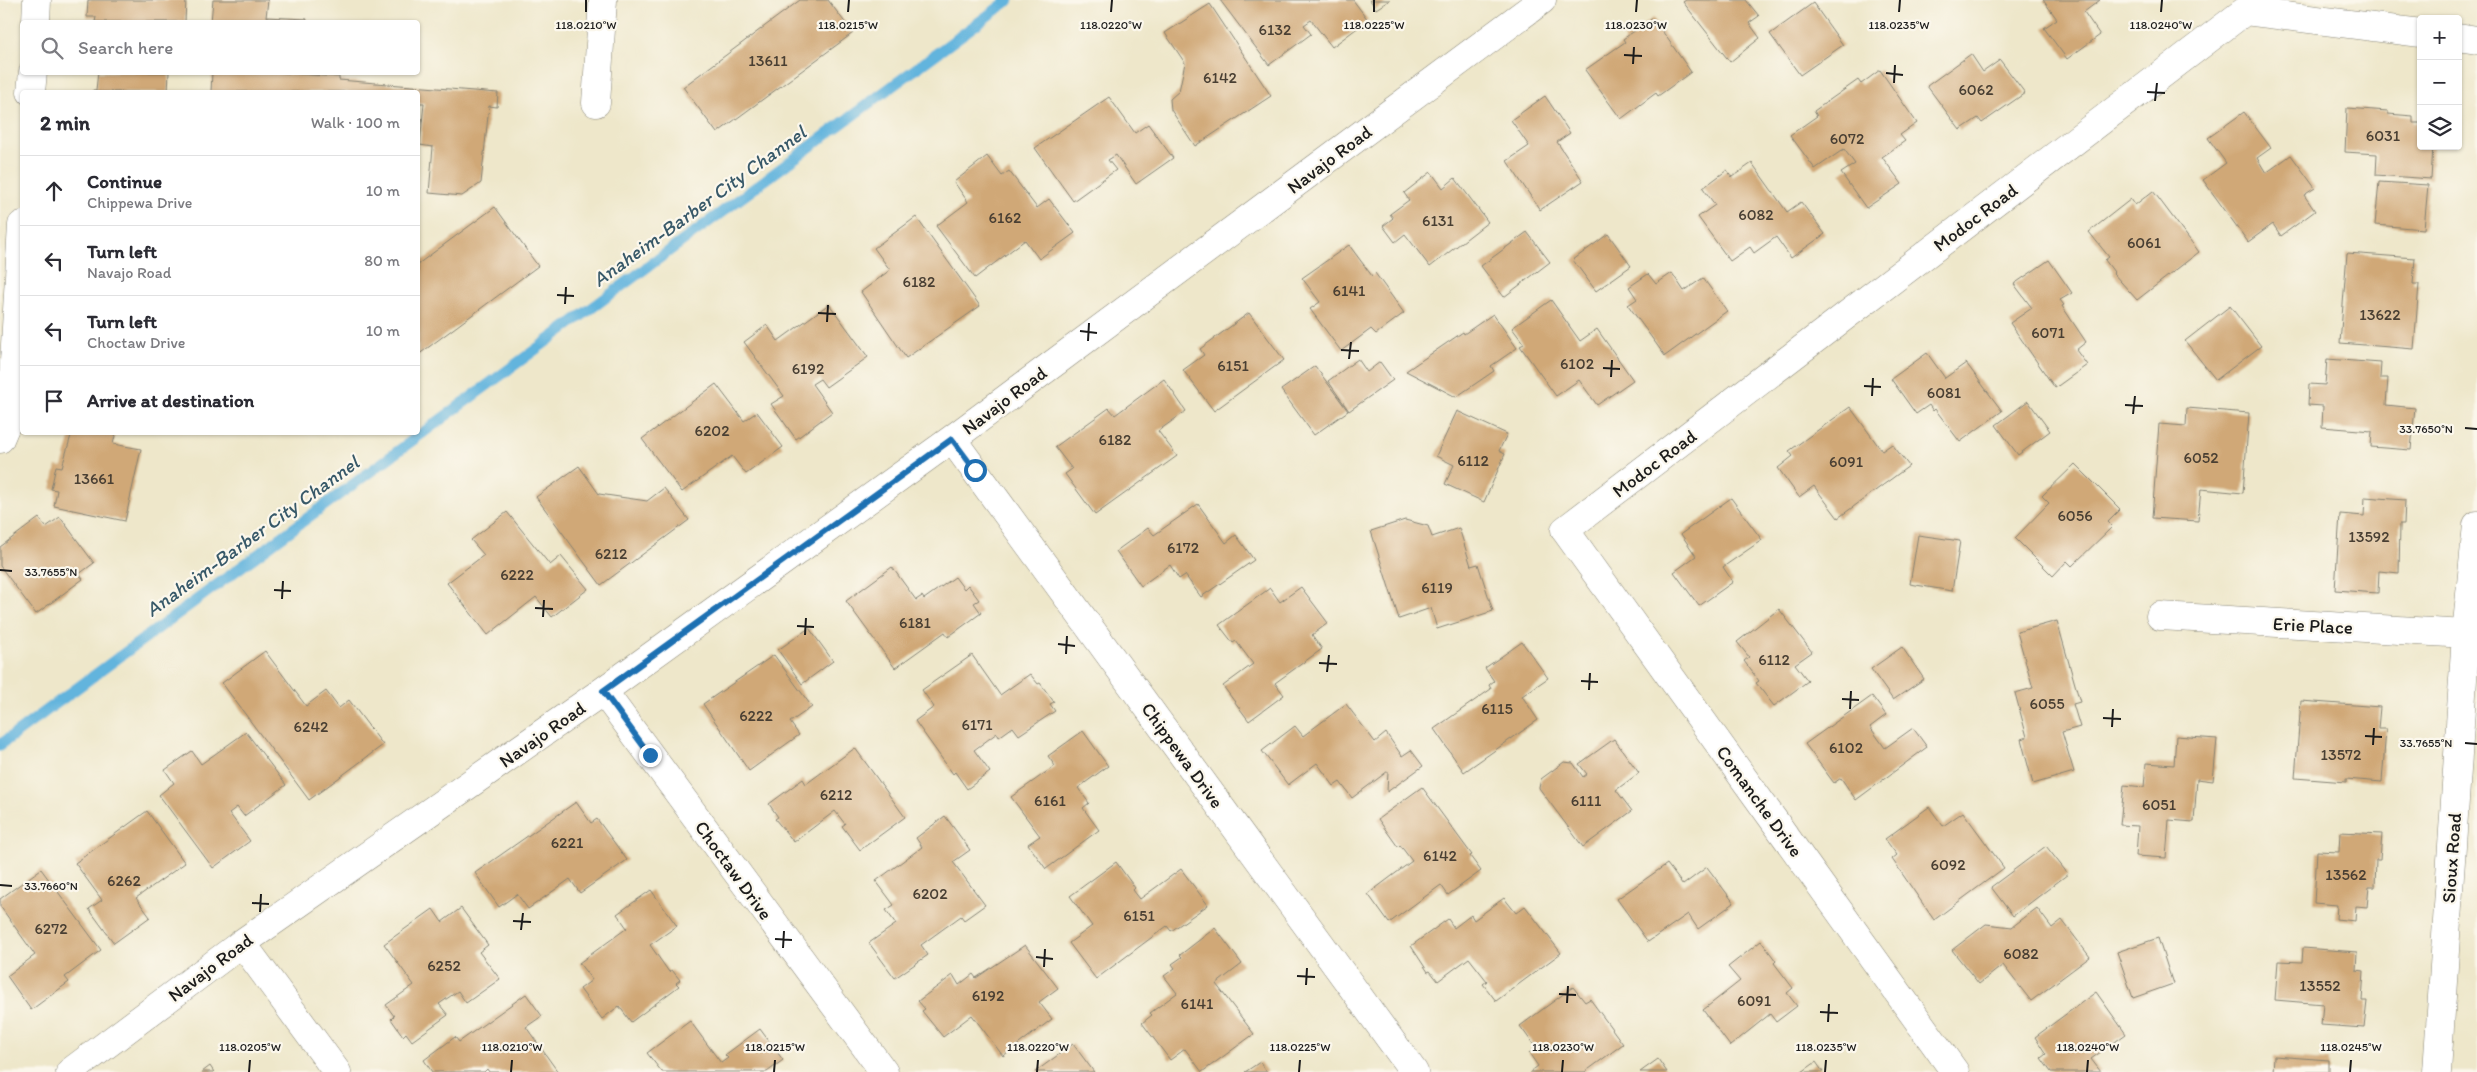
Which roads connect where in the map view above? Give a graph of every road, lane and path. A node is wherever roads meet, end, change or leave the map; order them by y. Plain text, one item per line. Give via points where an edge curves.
1 (37, 0) edge
2 (603, 0) edge
3 (1542, 0) edge
4 (36, 20) edge
5 (2417, 32) edge
6 (2462, 38) edge
7 (2477, 40) edge
8 (32, 75) edge
9 (31, 90) edge
10 (596, 103) dead end
11 (20, 258) edge
12 (0, 439) edge
13 (952, 439) junction
14 (2477, 525) edge
15 (1565, 530) joint
16 (2160, 616) dead end
17 (2466, 634) junction
18 (603, 691) junction
19 (242, 943) junction
20 (70, 1072) edge
21 (337, 1072) edge
22 (884, 1072) edge
23 (1414, 1072) edge
24 (1955, 1072) edge
25 (2437, 1072) edge

1 - 4 street
2 - 10 street
3 - 13 street, Navajo Road
5 - 15 street, Modoc Road via 2245,11
6 - 7 street
8 - 9 street
11 - 12 street via 11,413
13 - 18 street, Navajo Road
13 - 23 street, Chippewa Drive
14 - 17 street, Sioux Road
15 - 24 street, Comanche Drive
16 - 17 street, Erie Place
17 - 25 street, Sioux Road
18 - 19 street, Navajo Road
18 - 22 street, Choctaw Drive
19 - 20 street, Navajo Road
19 - 21 street

